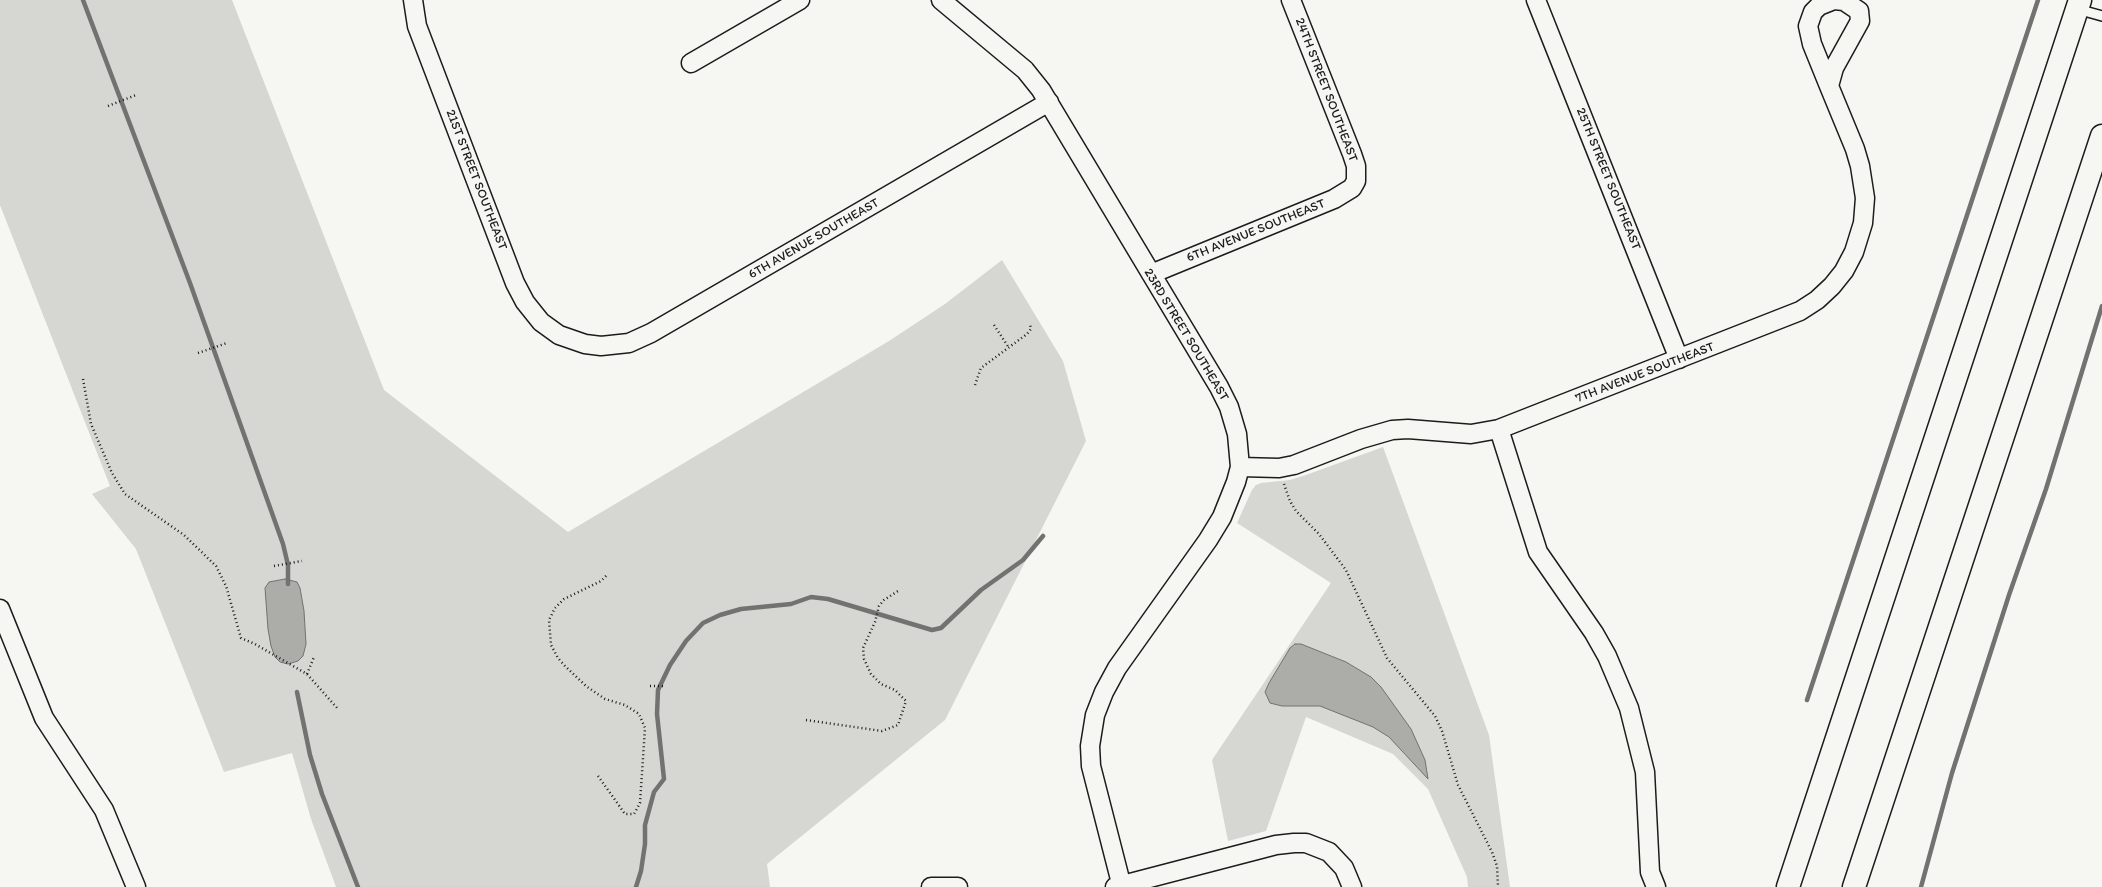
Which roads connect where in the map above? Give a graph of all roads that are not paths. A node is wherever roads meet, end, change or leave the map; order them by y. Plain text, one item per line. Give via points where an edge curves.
1 (413, 0) edge
2 (800, 0) edge
3 (941, 0) edge
4 (1291, 0) edge
5 (1536, 0) edge
6 (2078, 4) edge
7 (2102, 16) edge
8 (692, 63) dead end
9 (1829, 86) dead end
10 (1049, 102) junction
11 (2102, 136) edge
12 (1356, 181) joint
13 (1151, 274) junction
14 (570, 340) joint
15 (1679, 359) junction
16 (1499, 429) junction
17 (1240, 467) junction
18 (0, 609) edge
19 (1927, 668) junction
20 (136, 887) edge
21 (931, 887) edge
22 (958, 887) edge
23 (1120, 887) edge
24 (1352, 887) edge
25 (1656, 887) edge
26 (1788, 887) edge
27 (1854, 887) edge
28 (1868, 887) edge

1 - 14 street, 21ST STREET SOUTHEAST via 417,26 516,283 525,302 541,322
2 - 8 street
3 - 10 street, 23RD STREET SOUTHEAST via 1025,70
4 - 12 street, 24TH STREET SOUTHEAST via 1352,154 1356,166
5 - 15 street, 25TH STREET SOUTHEAST
6 - 7 lane
6 - 26 highway
9 - 15 street, 7TH AVENUE SOUTHEAST via 1860,166 1865,198 1862,229 1844,271 1817,300 1800,311
10 - 13 street, 23RD STREET SOUTHEAST
10 - 14 street, 6TH AVENUE SOUTHEAST via 651,333 628,343 615,345 593,345
11 - 19 highway
12 - 13 street, 6TH AVENUE SOUTHEAST via 1352,188 1334,199
13 - 17 street, 23RD STREET SOUTHEAST via 1226,400 1236,426
15 - 16 street, 7TH AVENUE SOUTHEAST
16 - 17 street, 7TH AVENUE SOUTHEAST via 1471,434 1392,430 1361,439 1308,461 1279,468
16 - 25 street via 1538,552 1594,633 1629,708 1645,772 1650,872
17 - 23 street, 23RD STREET SOUTHEAST via 1229,501 1215,529 1118,668 1104,692 1095,715 1090,746 1091,766
18 - 20 street via 44,718 104,810
19 - 27 highway
19 - 28 highway
21 - 22 street
23 - 24 street via 1276,845 1306,843 1329,852 1344,868

